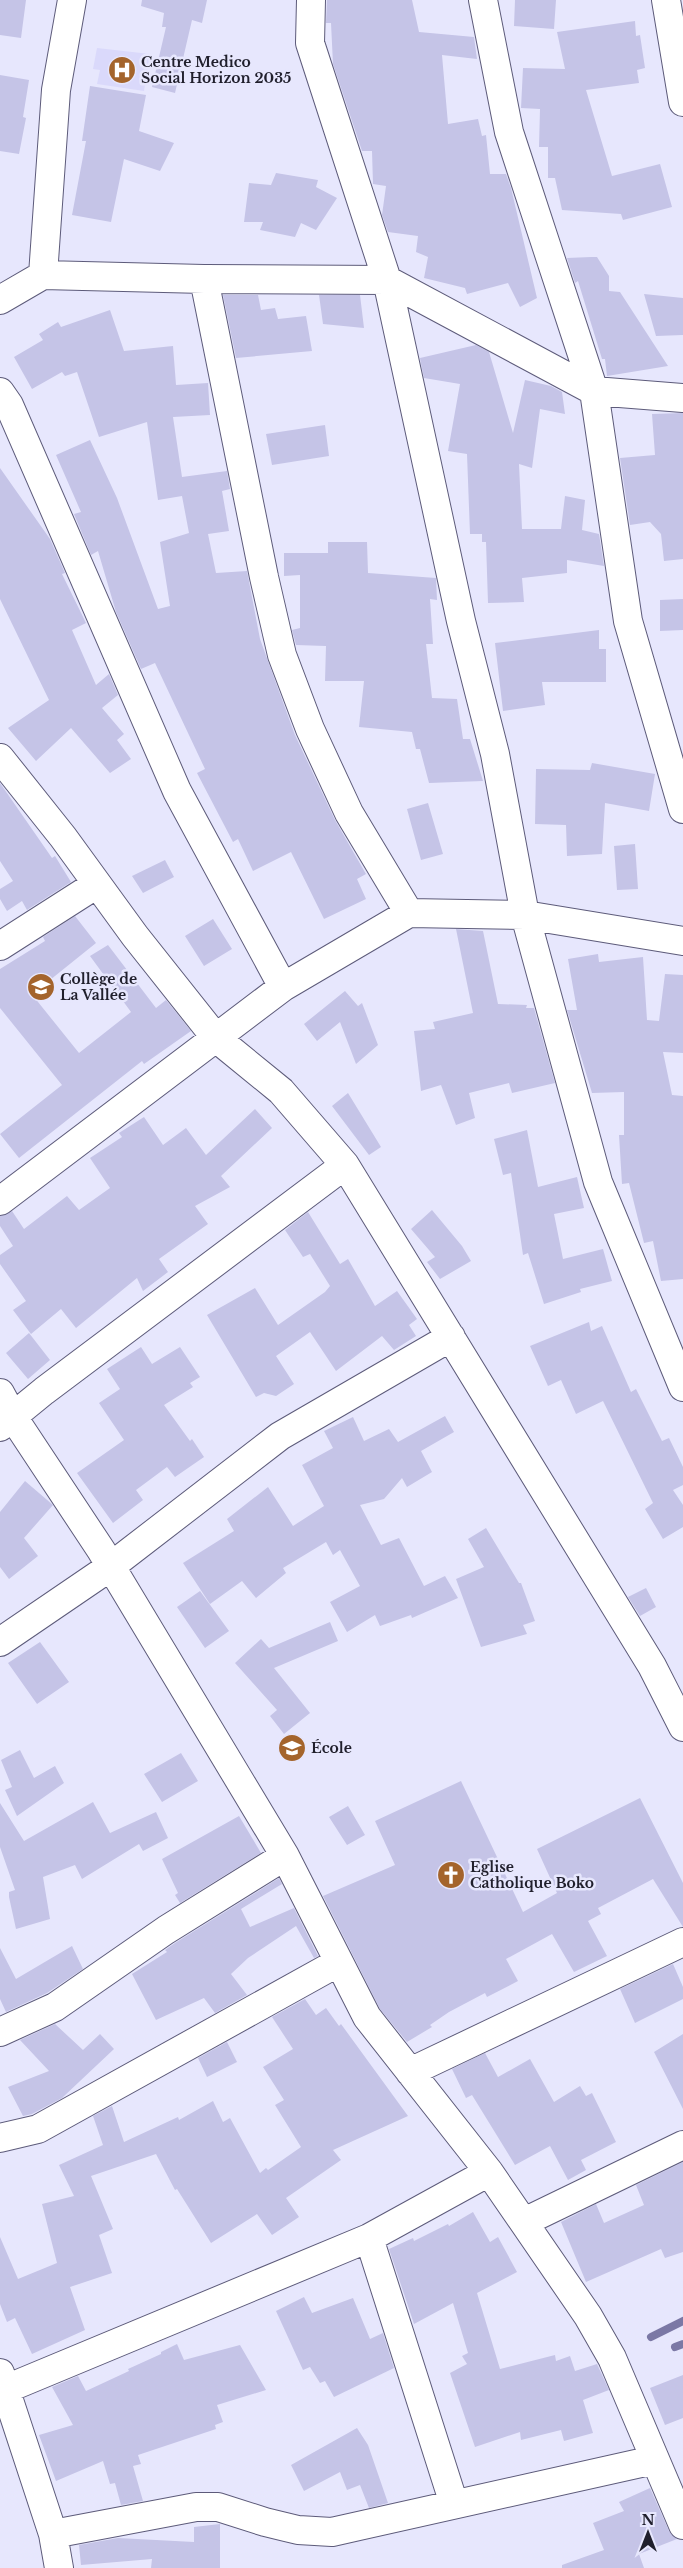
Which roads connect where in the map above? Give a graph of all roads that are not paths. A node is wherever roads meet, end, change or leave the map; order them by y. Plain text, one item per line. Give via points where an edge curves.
1 (72, 0) edge
2 (311, 0) edge
3 (483, 0) edge
4 (666, 2) edge
5 (683, 102) edge
6 (43, 275) junction
7 (204, 279) junction
8 (387, 280) junction
9 (0, 300) edge
10 (594, 391) junction
11 (0, 392) edge
12 (683, 398) edge
13 (0, 758) edge
14 (683, 809) edge
15 (97, 884) junction
16 (409, 913) junction
17 (525, 915) junction
18 (683, 941) edge
19 (0, 946) edge
20 (282, 987) junction
21 (216, 1038) junction
22 (345, 1165) junction
23 (0, 1201) edge
24 (450, 1337) junction
25 (683, 1387) edge
26 (0, 1393) edge
27 (6, 1422) edge
28 (110, 1567) junction
29 (0, 1642) edge
30 (683, 1728) edge
31 (285, 1856) junction
32 (683, 1942) edge
33 (339, 1962) junction
34 (0, 2032) edge
35 (410, 2072) junction
36 (0, 2138) edge
37 (683, 2145) edge
38 (488, 2172) junction
39 (524, 2222) junction
40 (370, 2238) junction
41 (3, 2381) edge
42 (654, 2460) junction
43 (454, 2504) junction
44 (683, 2525) edge
45 (53, 2534) junction
46 (59, 2568) edge

1 - 6 street via 56,90
2 - 8 street via 310,44
3 - 10 street via 509,132
4 - 5 street
6 - 7 street
6 - 9 street
7 - 8 street
7 - 16 street via 282,655 310,729 349,813
8 - 10 street
8 - 17 street via 461,621 495,754
10 - 12 street
10 - 14 street via 628,621
11 - 20 street via 9,405 177,791
13 - 15 street via 64,837
15 - 19 street
15 - 21 street
16 - 17 street
16 - 20 street
17 - 18 street
17 - 25 street via 598,1182
20 - 21 street
21 - 22 street via 281,1091
21 - 23 street
22 - 24 street
22 - 27 street
24 - 28 street via 280,1436
24 - 30 street via 652,1666
26 - 27 street
27 - 28 street
28 - 29 street
28 - 31 street
31 - 33 street
31 - 34 street via 166,1930 55,2007
32 - 35 street
33 - 35 street via 367,2017
33 - 36 street via 38,2129
35 - 38 street
37 - 39 street
38 - 39 street
38 - 40 street
39 - 42 street via 588,2316 612,2358
40 - 41 street
40 - 43 street
41 - 45 street
42 - 43 street
42 - 44 street
43 - 45 street via 332,2532 298,2530 218,2507 196,2507
45 - 46 street

